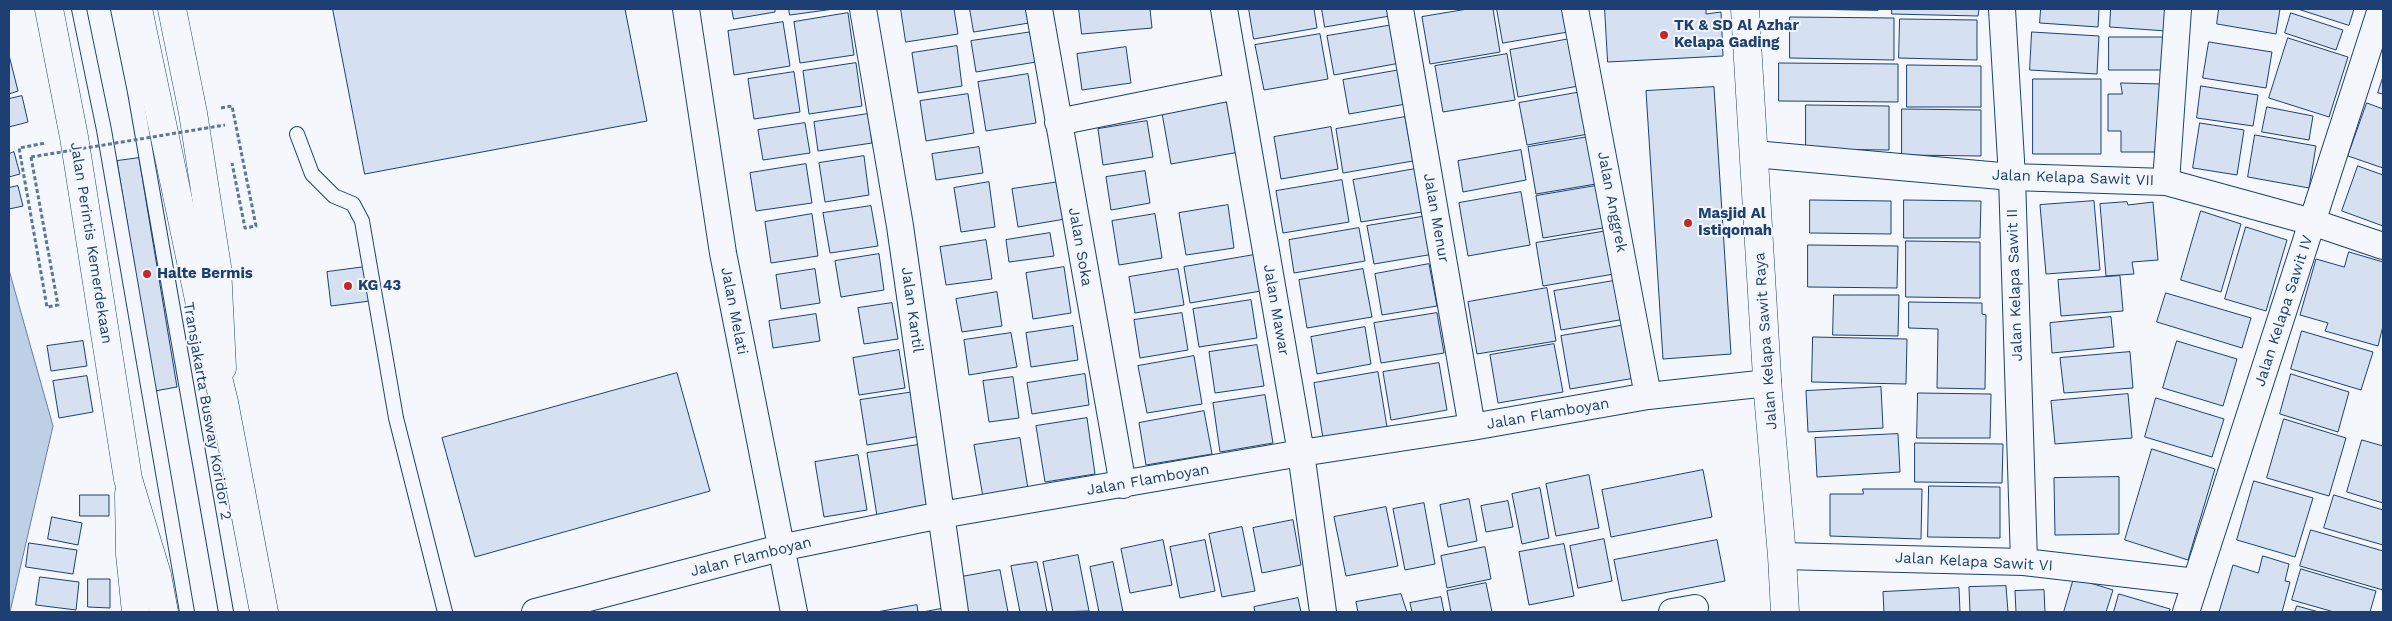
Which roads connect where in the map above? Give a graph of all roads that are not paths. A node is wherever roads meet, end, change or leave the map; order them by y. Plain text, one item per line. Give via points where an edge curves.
1 (49, 9) edge
2 (80, 9) edge
3 (118, 9) edge
4 (138, 9) edge
5 (172, 9) edge
6 (686, 9) edge
7 (863, 9) edge
8 (1039, 9) edge
9 (1224, 9) edge
10 (1400, 9) edge
11 (1575, 9) edge
12 (1745, 9) edge
13 (2002, 9) edge
14 (2178, 9) edge
15 (2381, 9) edge
16 (1236, 86) junction
17 (1058, 122) junction
18 (297, 134) dead end
19 (1754, 154) junction
20 (2012, 177) junction
21 (2166, 182) junction
22 (2312, 222) junction
23 (2383, 246) edge
24 (1768, 383) junction
25 (1648, 396) junction
26 (224, 402) junction
27 (1472, 427) junction
28 (1301, 453) junction
29 (128, 479) junction
30 (1123, 485) junction
31 (941, 515) junction
32 (780, 548) junction
33 (1782, 556) junction
34 (2024, 562) junction
35 (2196, 582) junction
36 (136, 612) edge
37 (164, 612) edge
38 (187, 612) edge
39 (226, 612) edge
40 (264, 612) edge
41 (446, 612) edge
42 (536, 612) edge
43 (794, 612) edge
44 (955, 612) edge
45 (1324, 612) edge
46 (1785, 612) edge
47 (2186, 612) edge

1 - 29 main road, Jalan Perintis Kemerdekaan via 74,137
2 - 38 lane
3 - 39 lane, Transjakarta Busway Koridor 2 via 139,111
4 - 26 main road
5 - 26 main road via 193,113 217,267
6 - 32 street, Jalan Melati via 723,253
7 - 31 street, Jalan Kantil via 900,226
8 - 17 street, Jalan Soka
9 - 16 street, Jalan Mawar
10 - 27 street, Jalan Menur
11 - 25 street, Jalan Anggrek
12 - 19 main road, Jalan Kelapa Sawit Raya
13 - 20 street, Jalan Kelapa Sawit II
14 - 21 street
15 - 22 street, Jalan Kelapa Sawit IV
16 - 17 street
16 - 28 street, Jalan Mawar
17 - 30 street, Jalan Soka
18 - 41 lane via 312,174 334,196 353,204 362,221 396,418
19 - 20 street, Jalan Kelapa Sawit VII
19 - 24 main road, Jalan Kelapa Sawit Raya
20 - 21 street, Jalan Kelapa Sawit VII
20 - 34 street, Jalan Kelapa Sawit II
21 - 22 street, Jalan Kelapa Sawit VII
22 - 23 street, Jalan Kelapa Sawit VII
22 - 35 street, Jalan Kelapa Sawit IV
24 - 25 street, Jalan Flamboyan
24 - 33 main road, Jalan Kelapa Sawit Raya
25 - 27 street, Jalan Flamboyan
26 - 40 main road
27 - 28 street, Jalan Flamboyan
28 - 30 street, Jalan Flamboyan
28 - 45 street, Jalan Mawar
29 - 36 main road, Jalan Perintis Kemerdekaan via 130,554
29 - 37 main road, Jalan Perintis Kemerdekaan via 157,575
30 - 31 street, Jalan Flamboyan
31 - 32 street, Jalan Flamboyan
31 - 44 street, Jalan Kantil
32 - 42 street, Jalan Flamboyan
32 - 43 street, Jalan Melati
33 - 34 street, Jalan Kelapa Sawit VI
33 - 46 main road, Jalan Kelapa Sawit Raya
34 - 35 street, Jalan Kelapa Sawit VI
35 - 47 street, Jalan Kelapa Sawit IV

